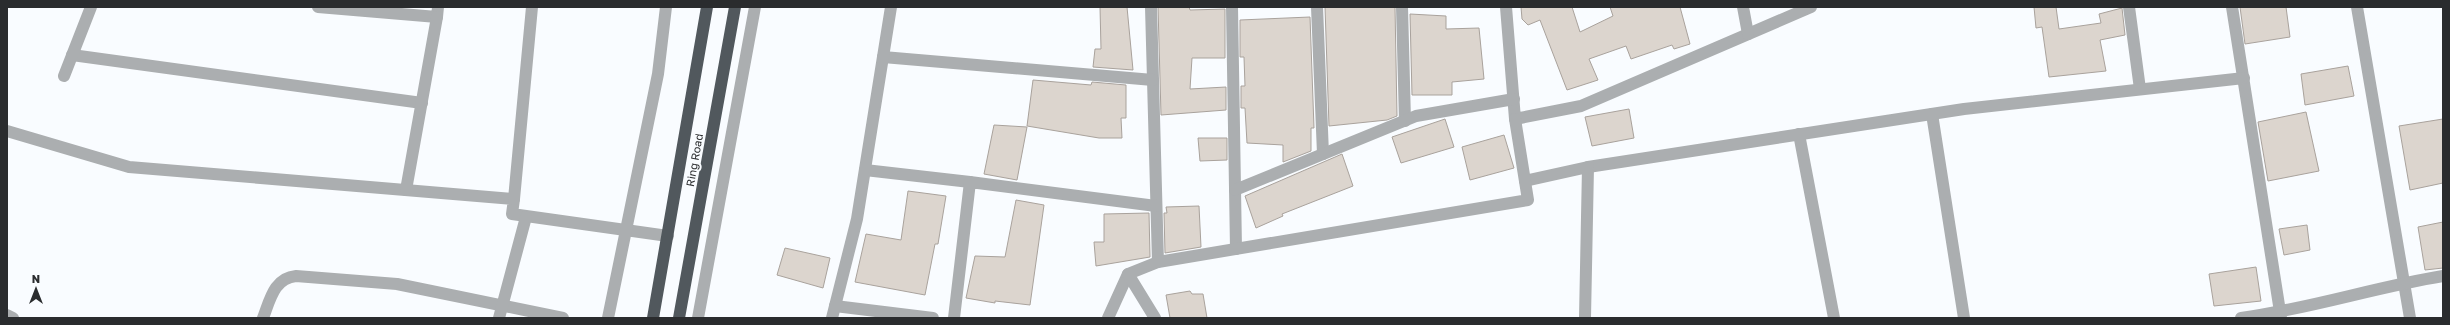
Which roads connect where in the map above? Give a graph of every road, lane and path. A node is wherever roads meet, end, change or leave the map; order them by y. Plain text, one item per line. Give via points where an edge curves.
1 (91, 7) edge
2 (318, 7) edge
3 (532, 7) edge
4 (666, 7) edge
5 (708, 7) edge
6 (735, 7) edge
7 (755, 7) edge
8 (891, 7) edge
9 (1151, 7) edge
10 (1232, 7) edge
11 (1318, 7) edge
12 (1402, 7) edge
13 (1506, 7) edge
14 (1743, 7) edge
15 (1811, 7) edge
16 (2130, 7) edge
17 (2232, 7) edge
18 (2357, 7) edge
19 (437, 12) edge
20 (1748, 34) junction
21 (72, 55) junction
22 (883, 57) junction
23 (64, 76) dead end
24 (2244, 78) junction
25 (1153, 80) junction
26 (2140, 89) junction
27 (1514, 98) junction
28 (422, 103) junction
29 (1932, 114) junction
30 (1515, 119) junction
31 (1405, 120) junction
32 (7, 131) edge
33 (1799, 134) junction
34 (1323, 154) junction
35 (1588, 167) junction
36 (865, 170) junction
37 (1525, 181) junction
38 (970, 182) junction
39 (406, 190) junction
40 (1235, 190) junction
41 (514, 199) junction
42 (1156, 206) junction
43 (526, 217) junction
44 (627, 231) junction
45 (668, 236) junction
46 (1236, 249) junction
47 (1158, 262) junction
48 (1128, 274) junction
49 (2443, 276) edge
50 (2403, 282) junction
51 (503, 305) junction
52 (833, 312) edge
53 (7, 315) edge
54 (2280, 315) edge
55 (13, 318) edge
56 (263, 318) edge
57 (499, 318) edge
58 (563, 318) edge
59 (608, 318) edge
60 (653, 318) edge
61 (679, 318) edge
62 (698, 318) edge
63 (933, 318) edge
64 (954, 318) edge
65 (1108, 318) edge
66 (1155, 318) edge
67 (1585, 318) edge
68 (1834, 318) edge
69 (1964, 318) edge
70 (2241, 318) edge
71 (2410, 318) edge

1 - 21 street
2 - 19 street
3 - 41 street
4 - 44 street via 658,74
5 - 45 highway, Ring Road
6 - 61 highway, Ring Road
7 - 62 street
8 - 22 street
9 - 25 street
10 - 40 street
11 - 34 street
12 - 31 street
13 - 27 street
14 - 20 street
15 - 20 street
16 - 26 street
17 - 24 street
18 - 50 street
19 - 28 street
20 - 30 street via 1581,106
21 - 23 street
21 - 28 street
22 - 25 street
22 - 36 street
24 - 26 street
24 - 54 street
25 - 42 street
26 - 29 street
27 - 30 street
27 - 31 street
28 - 39 street
29 - 33 street
29 - 69 street
30 - 37 street
31 - 34 street
32 - 39 street via 129,167
33 - 35 street
33 - 68 street
34 - 40 street
35 - 37 street
35 - 67 street
36 - 38 street
36 - 52 street via 857,219
37 - 46 street via 1528,200
38 - 42 street
38 - 64 street
39 - 41 street
40 - 46 street
41 - 43 street via 512,214
42 - 47 street
43 - 44 street
43 - 51 street
44 - 45 street
44 - 59 street
45 - 60 highway, Ring Road
46 - 47 street
47 - 48 street
48 - 65 street
48 - 66 street
49 - 50 street
50 - 54 street
50 - 71 street
51 - 56 street via 397,284 288,276 276,287
51 - 57 street
51 - 58 street
52 - 63 street
53 - 55 street
54 - 70 street

